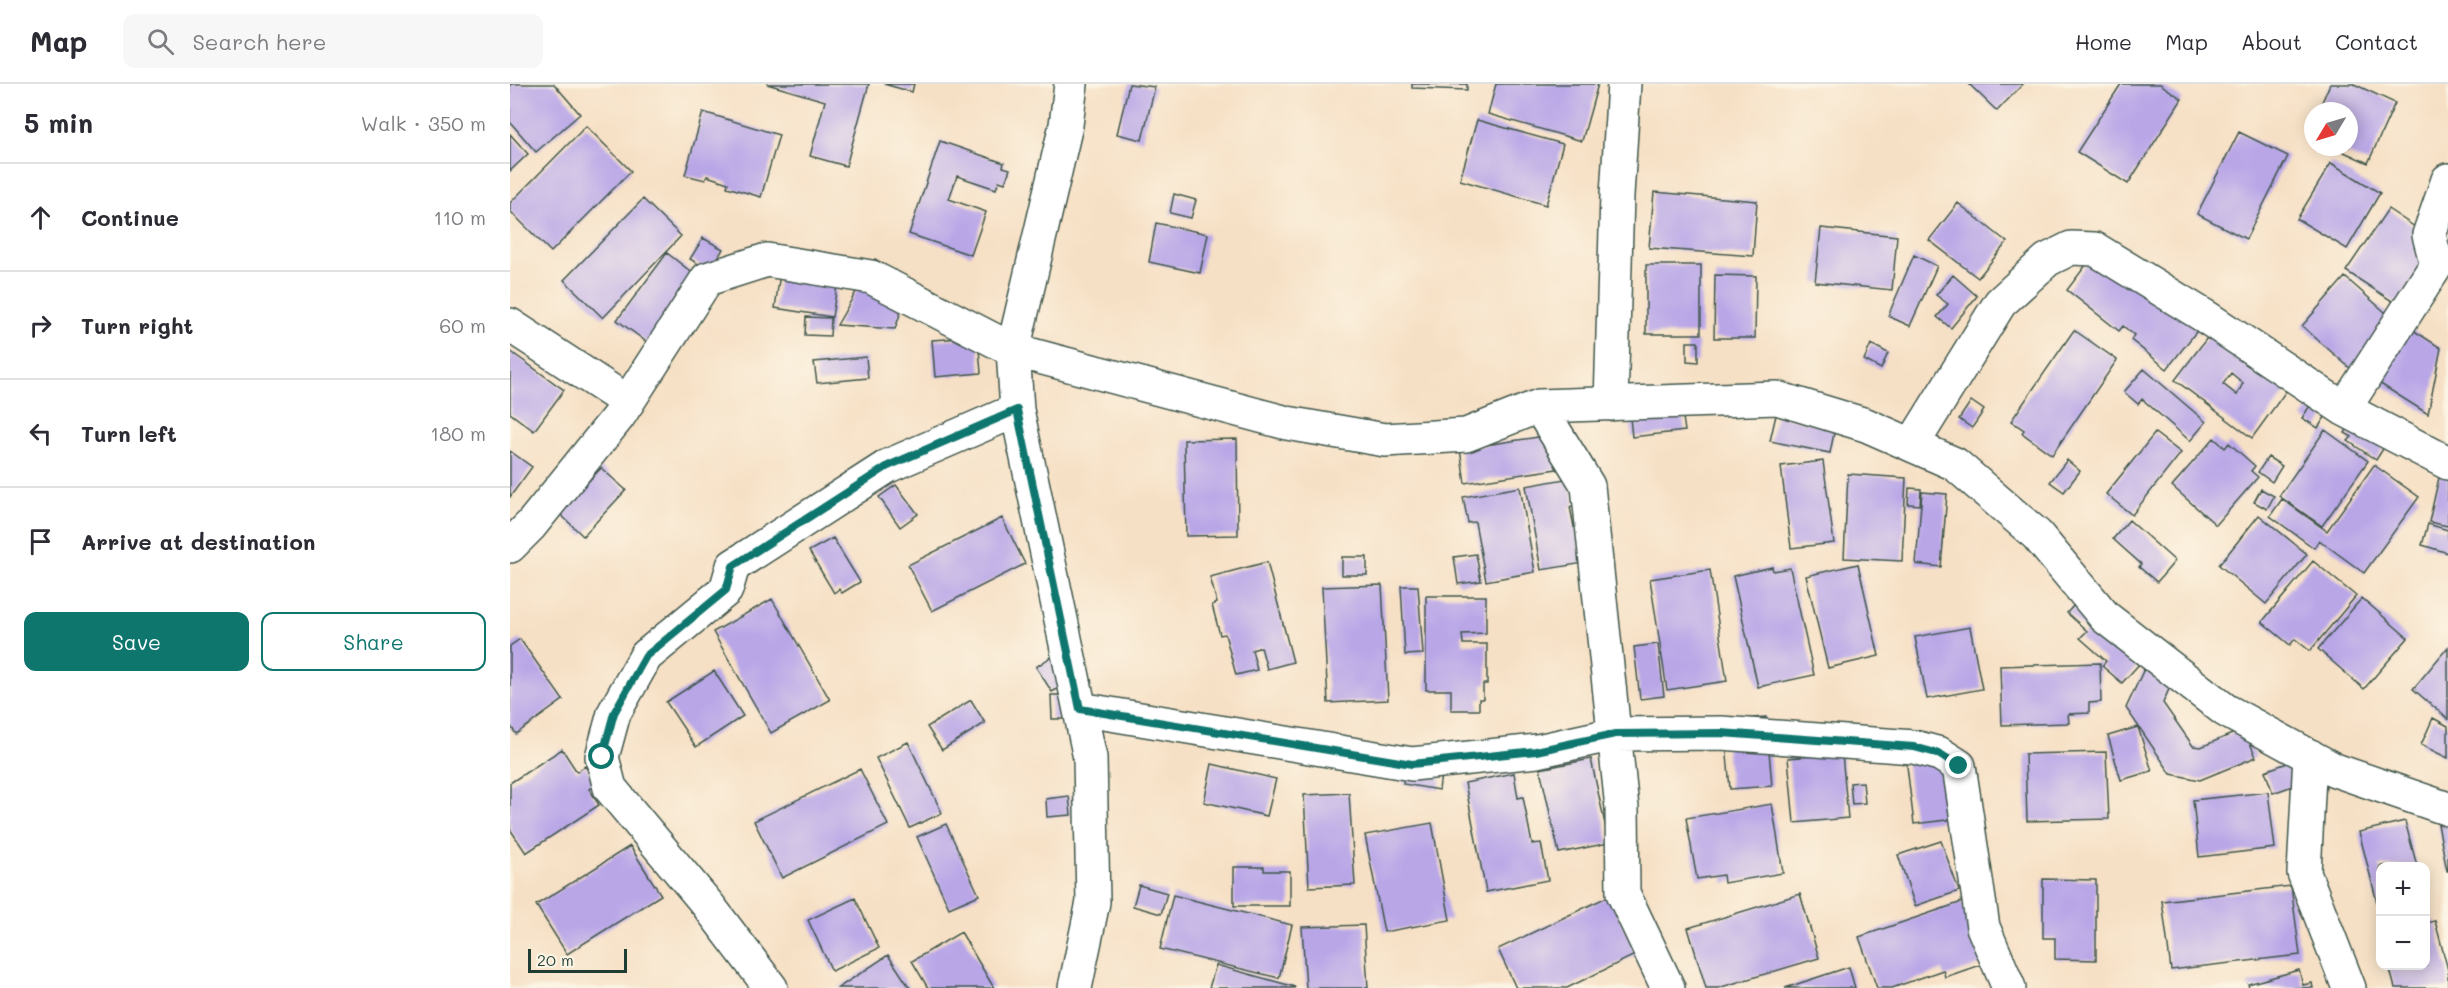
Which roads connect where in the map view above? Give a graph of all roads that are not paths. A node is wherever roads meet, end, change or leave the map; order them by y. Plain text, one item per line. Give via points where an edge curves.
1 (1071, 84) edge
2 (1624, 84) edge
3 (2448, 180) edge
4 (510, 325) edge
5 (1013, 350) junction
6 (628, 402) junction
7 (1611, 404) junction
8 (1539, 406) junction
9 (2344, 409) junction
10 (1017, 410) junction
11 (1912, 445) junction
12 (2448, 463) edge
13 (510, 546) edge
14 (1080, 709) junction
15 (1615, 734) junction
16 (2310, 756) junction
17 (2448, 809) edge
18 (771, 988) edge
19 (1076, 988) edge
20 (1668, 988) edge
21 (2009, 988) edge
22 (2349, 988) edge

1 - 5 street via 1066,125
2 - 7 street
3 - 9 street via 2429,234 2439,261
4 - 6 street
5 - 6 street via 871,277 767,260 707,279
5 - 8 street via 1287,423 1385,440 1466,435
5 - 10 street
6 - 13 street
7 - 8 street
7 - 11 street via 1777,398 1866,425
8 - 15 street via 1588,486
9 - 11 street via 2095,249 2071,248 2047,260 2000,303
9 - 12 street
10 - 14 street
10 - 18 street via 888,466 733,566 726,590 646,656 614,713 602,757 610,788
11 - 16 street via 1954,464 2037,535 2104,617 2225,710
14 - 15 street via 1412,764 1536,751
14 - 19 street via 1090,758 1093,902
15 - 20 street via 1622,808 1623,893
15 - 21 street via 1721,733 1914,747 1940,754 1959,766 1983,927
16 - 17 street via 2335,770
16 - 22 street via 2304,873

